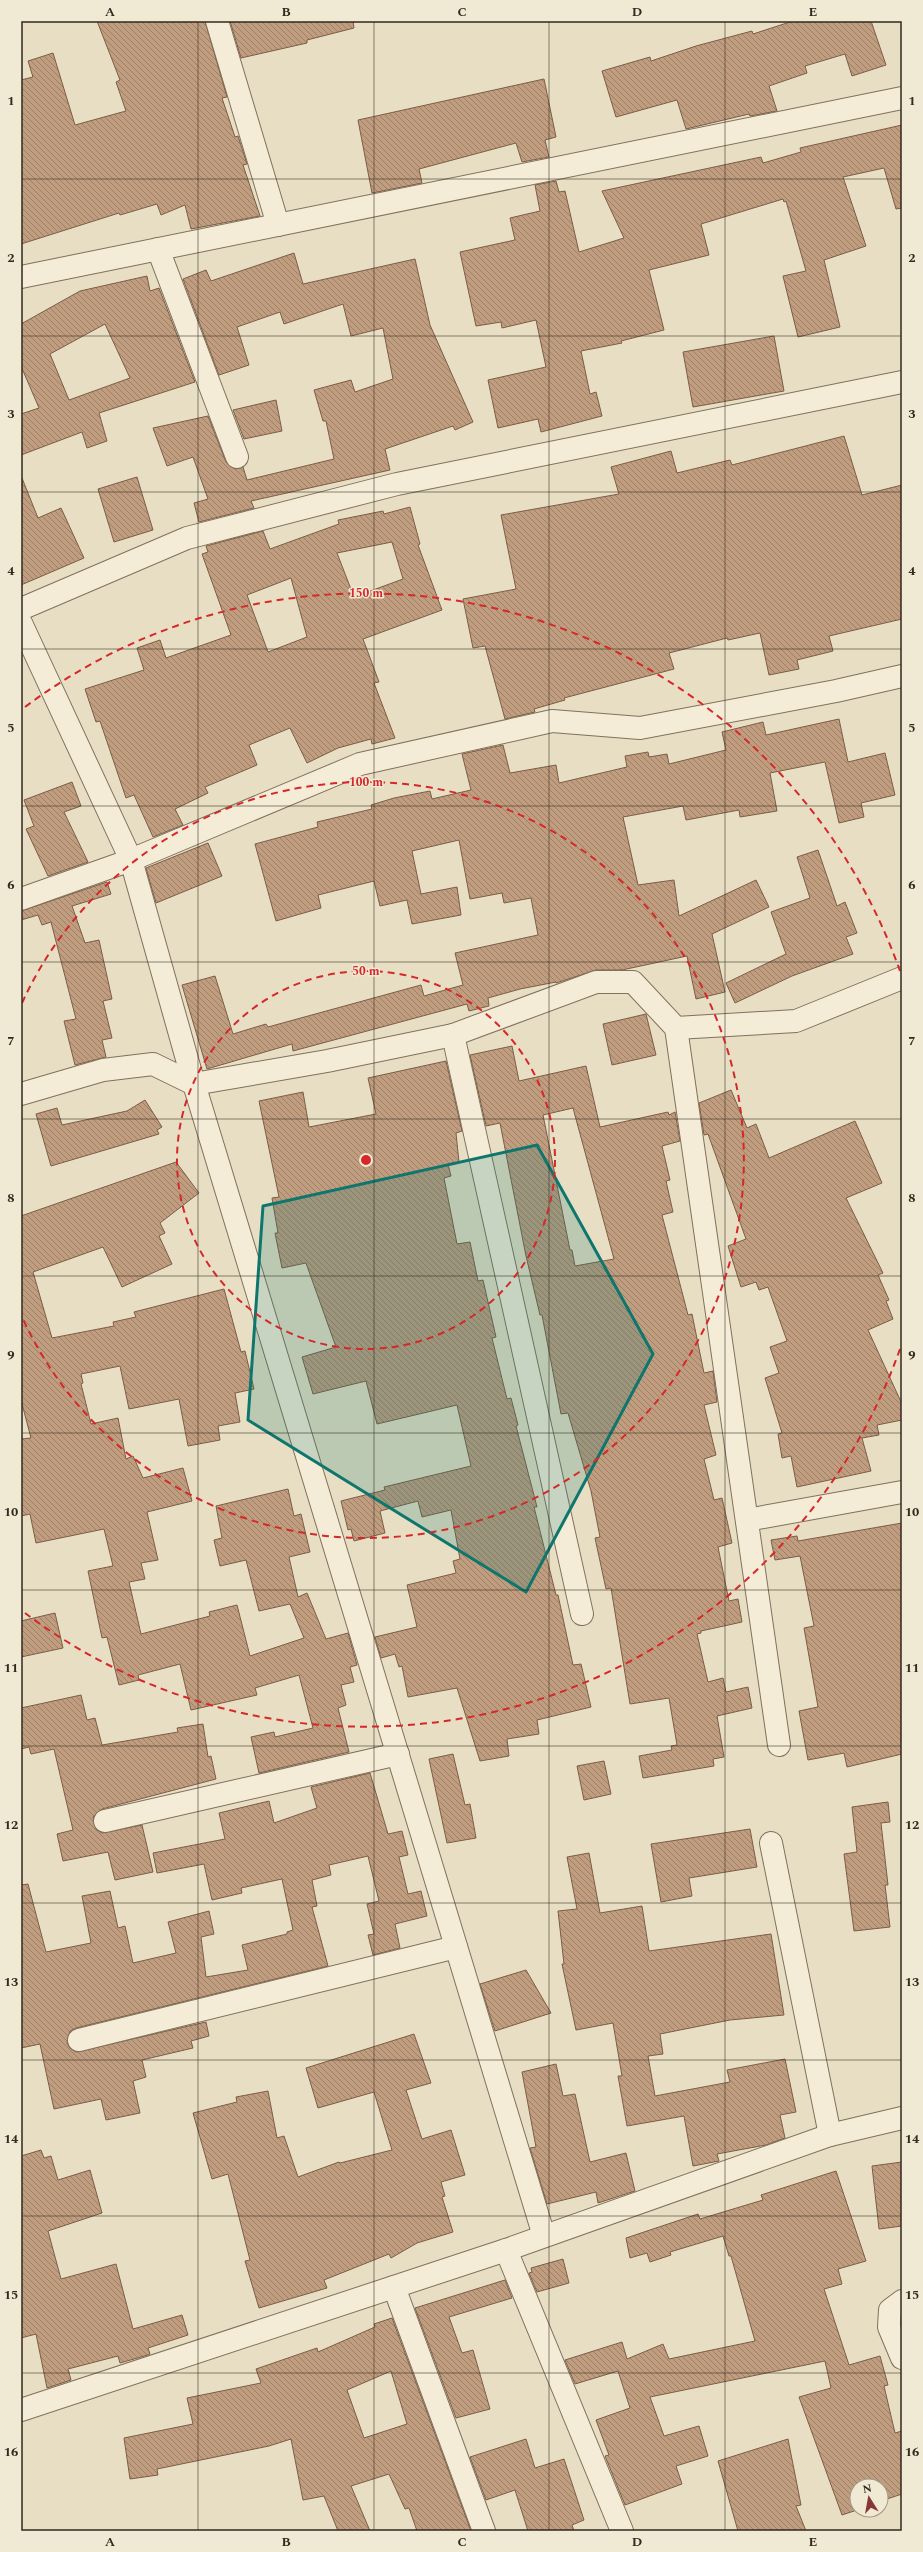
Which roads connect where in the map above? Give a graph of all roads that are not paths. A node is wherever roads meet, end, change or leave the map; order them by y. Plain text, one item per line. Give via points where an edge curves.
1 (217, 21) edge
2 (902, 98) edge
3 (278, 225) junction
4 (158, 249) junction
5 (21, 277) edge
6 (902, 382) edge
7 (237, 457) dead end
8 (21, 609) edge
9 (22, 631) edge
10 (902, 676) edge
11 (131, 860) junction
12 (21, 899) edge
13 (902, 978) edge
14 (676, 1028) junction
15 (453, 1035) junction
16 (194, 1084) junction
17 (21, 1094) edge
18 (902, 1492) edge
19 (747, 1520) junction
20 (582, 1614) dead end
21 (779, 1745) dead end
22 (398, 1754) junction
23 (105, 1821) dead end
24 (771, 1843) dead end
25 (456, 1947) junction
26 (79, 2040) dead end
27 (902, 2118) edge
28 (830, 2135) junction
29 (544, 2236) junction
30 (506, 2250) junction
31 (394, 2287) junction
32 (902, 2301) edge
33 (902, 2358) edge
34 (21, 2410) edge
35 (484, 2531) edge
36 (622, 2531) edge

1 - 3 street
2 - 3 street
3 - 4 street
4 - 5 street
4 - 7 street
6 - 8 street via 398,484 187,538
9 - 11 street
10 - 11 street via 640,728 552,721 360,764
11 - 12 street
11 - 16 street
13 - 14 street via 796,1022
14 - 15 street via 633,982 596,982
14 - 19 street
15 - 16 street via 327,1061
15 - 20 street
16 - 17 street via 152,1064 103,1070
16 - 22 street
18 - 19 street
19 - 21 street
22 - 23 street
22 - 25 street
24 - 28 street
25 - 26 street
25 - 29 street
27 - 28 street
28 - 29 street
29 - 30 street
30 - 31 street
30 - 36 street
31 - 34 street
31 - 35 street
32 - 33 street via 890,2310 889,2327

